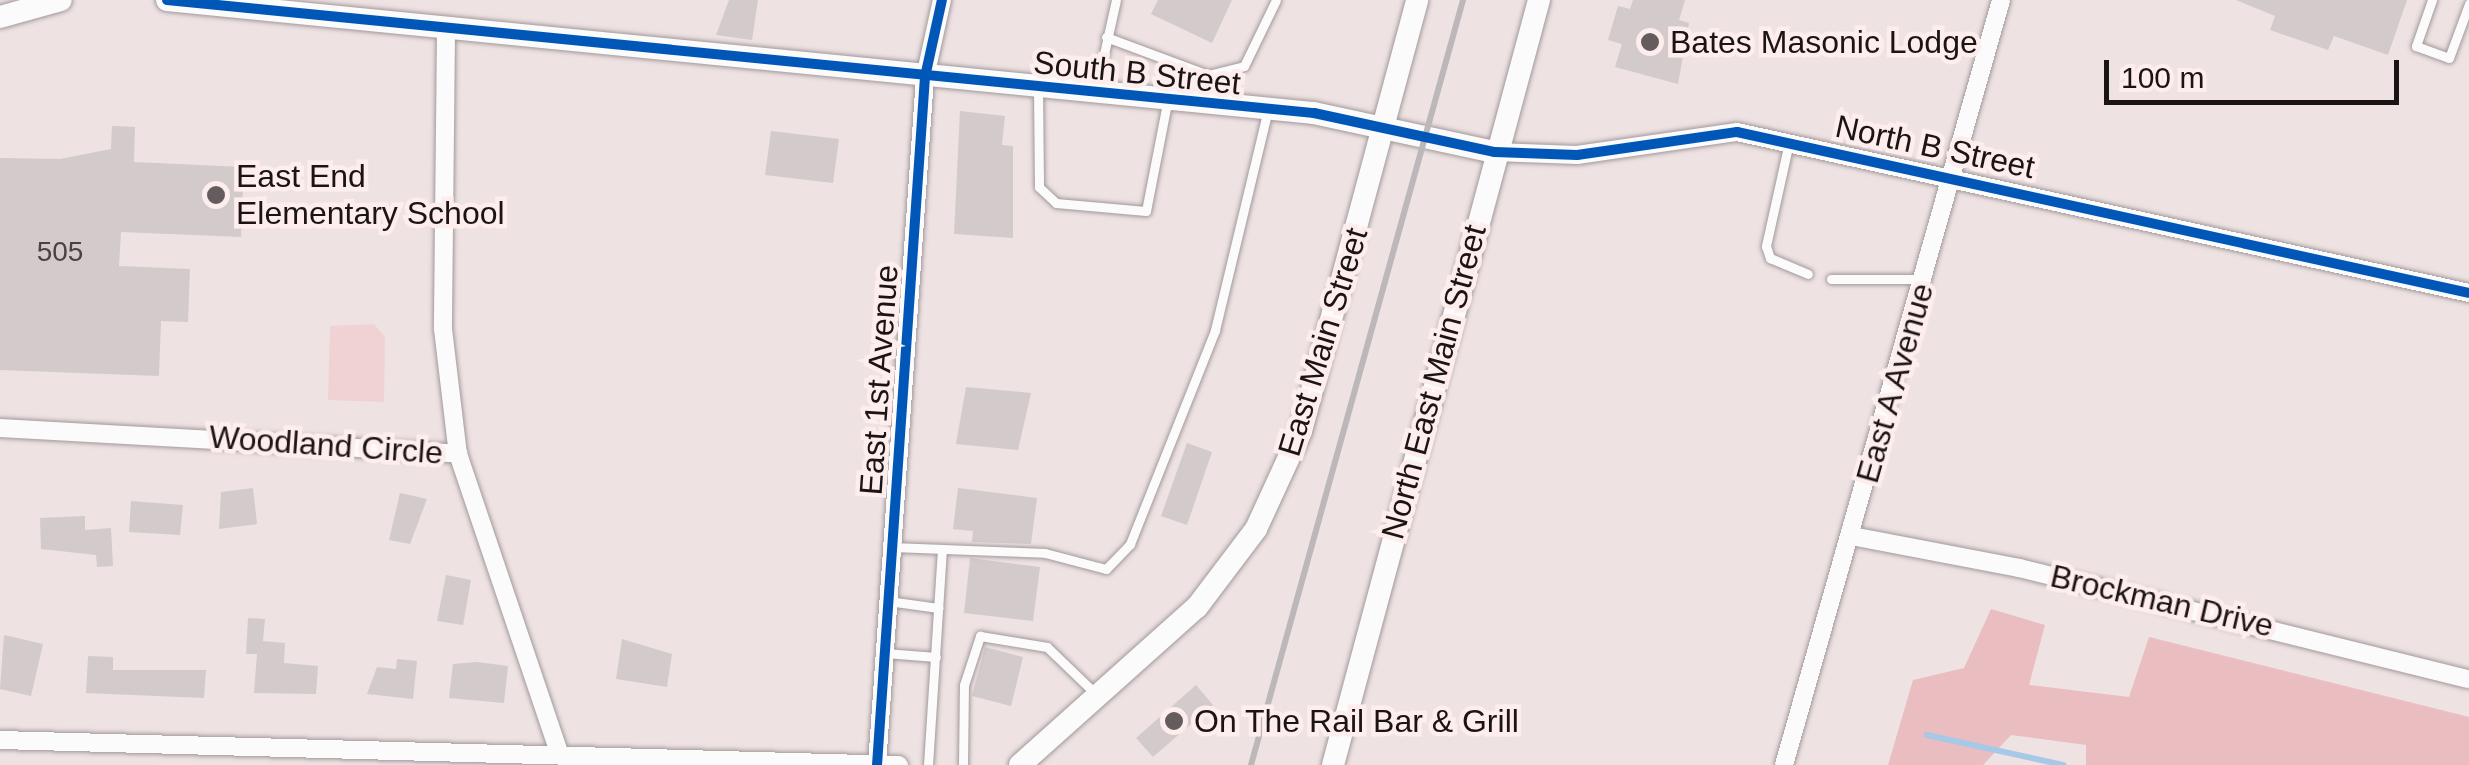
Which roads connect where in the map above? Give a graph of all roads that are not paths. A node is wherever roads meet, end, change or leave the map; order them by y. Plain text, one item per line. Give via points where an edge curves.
1 (61, 0) edge
2 (166, 0) edge
3 (942, 0) edge
4 (1116, 0) edge
5 (1276, 0) edge
6 (1417, 0) edge
7 (1539, 0) edge
8 (2000, 0) edge
9 (2432, 0) edge
10 (2469, 4) edge
11 (264, 5) edge
12 (0, 17) edge
13 (446, 32) junction
14 (1106, 37) junction
15 (926, 77) junction
16 (1038, 88) junction
17 (1095, 95) junction
18 (1168, 103) junction
19 (1268, 110) junction
20 (1386, 127) junction
21 (1789, 142) junction
22 (1495, 152) junction
23 (1954, 175) junction
24 (1808, 274) dead end
25 (1831, 279) dead end
26 (1924, 279) junction
27 (2469, 293) edge
28 (0, 428) edge
29 (458, 454) junction
30 (1852, 536) junction
31 (892, 546) junction
32 (942, 548) junction
33 (888, 601) junction
34 (939, 608) junction
35 (885, 653) junction
36 (936, 657) junction
37 (2469, 680) edge
38 (1098, 696) junction
39 (0, 740) edge
40 (560, 754) junction
41 (638, 760) edge
42 (878, 763) edge
43 (899, 765) edge
44 (928, 765) edge
45 (962, 765) edge
46 (1020, 765) edge
47 (1334, 765) edge
48 (1784, 765) edge

1 - 12 street
2 - 11 street, South B Street
3 - 15 street, East 1st Avenue
4 - 14 lane
5 - 14 lane via 1244,66 1208,74
6 - 20 street, East Main Street
7 - 22 street, North East Main Street
8 - 23 street, East A Avenue
9 - 10 lane via 2416,46 2449,58
11 - 13 street, South B Street
13 - 15 street, South B Street
13 - 29 street via 443,329
14 - 17 lane
15 - 16 street, South B Street
15 - 31 street, East 1st Avenue
16 - 17 street, South B Street
16 - 18 lane via 1038,187 1056,203 1146,211
17 - 18 street, South B Street
18 - 19 street, South B Street
19 - 20 street, South B Street
19 - 32 lane via 1215,330 1130,544 1106,569 1045,553
20 - 22 street, North B Street
20 - 38 street, East Main Street via 1281,480 1197,607
21 - 22 street, North B Street via 1692,133 1606,152
21 - 23 street, North B Street
21 - 24 lane via 1766,246 1770,258
22 - 47 street, North East Main Street
23 - 26 street, East A Avenue
23 - 27 street, North B Street
25 - 26 lane
26 - 30 street, East A Avenue
28 - 29 street, Woodland Circle
29 - 40 street, Woodland Circle
30 - 37 street, Brockman Drive via 2151,598
30 - 48 street, East A Avenue
31 - 32 lane
31 - 33 street, East 1st Avenue
32 - 34 lane
33 - 34 lane
33 - 35 street, East 1st Avenue
34 - 36 lane
35 - 36 lane
35 - 42 street, East 1st Avenue
36 - 44 lane
38 - 45 lane via 1047,646 975,639 964,686
38 - 46 street, East Main Street
39 - 40 street
40 - 41 street
41 - 42 street
42 - 43 street

